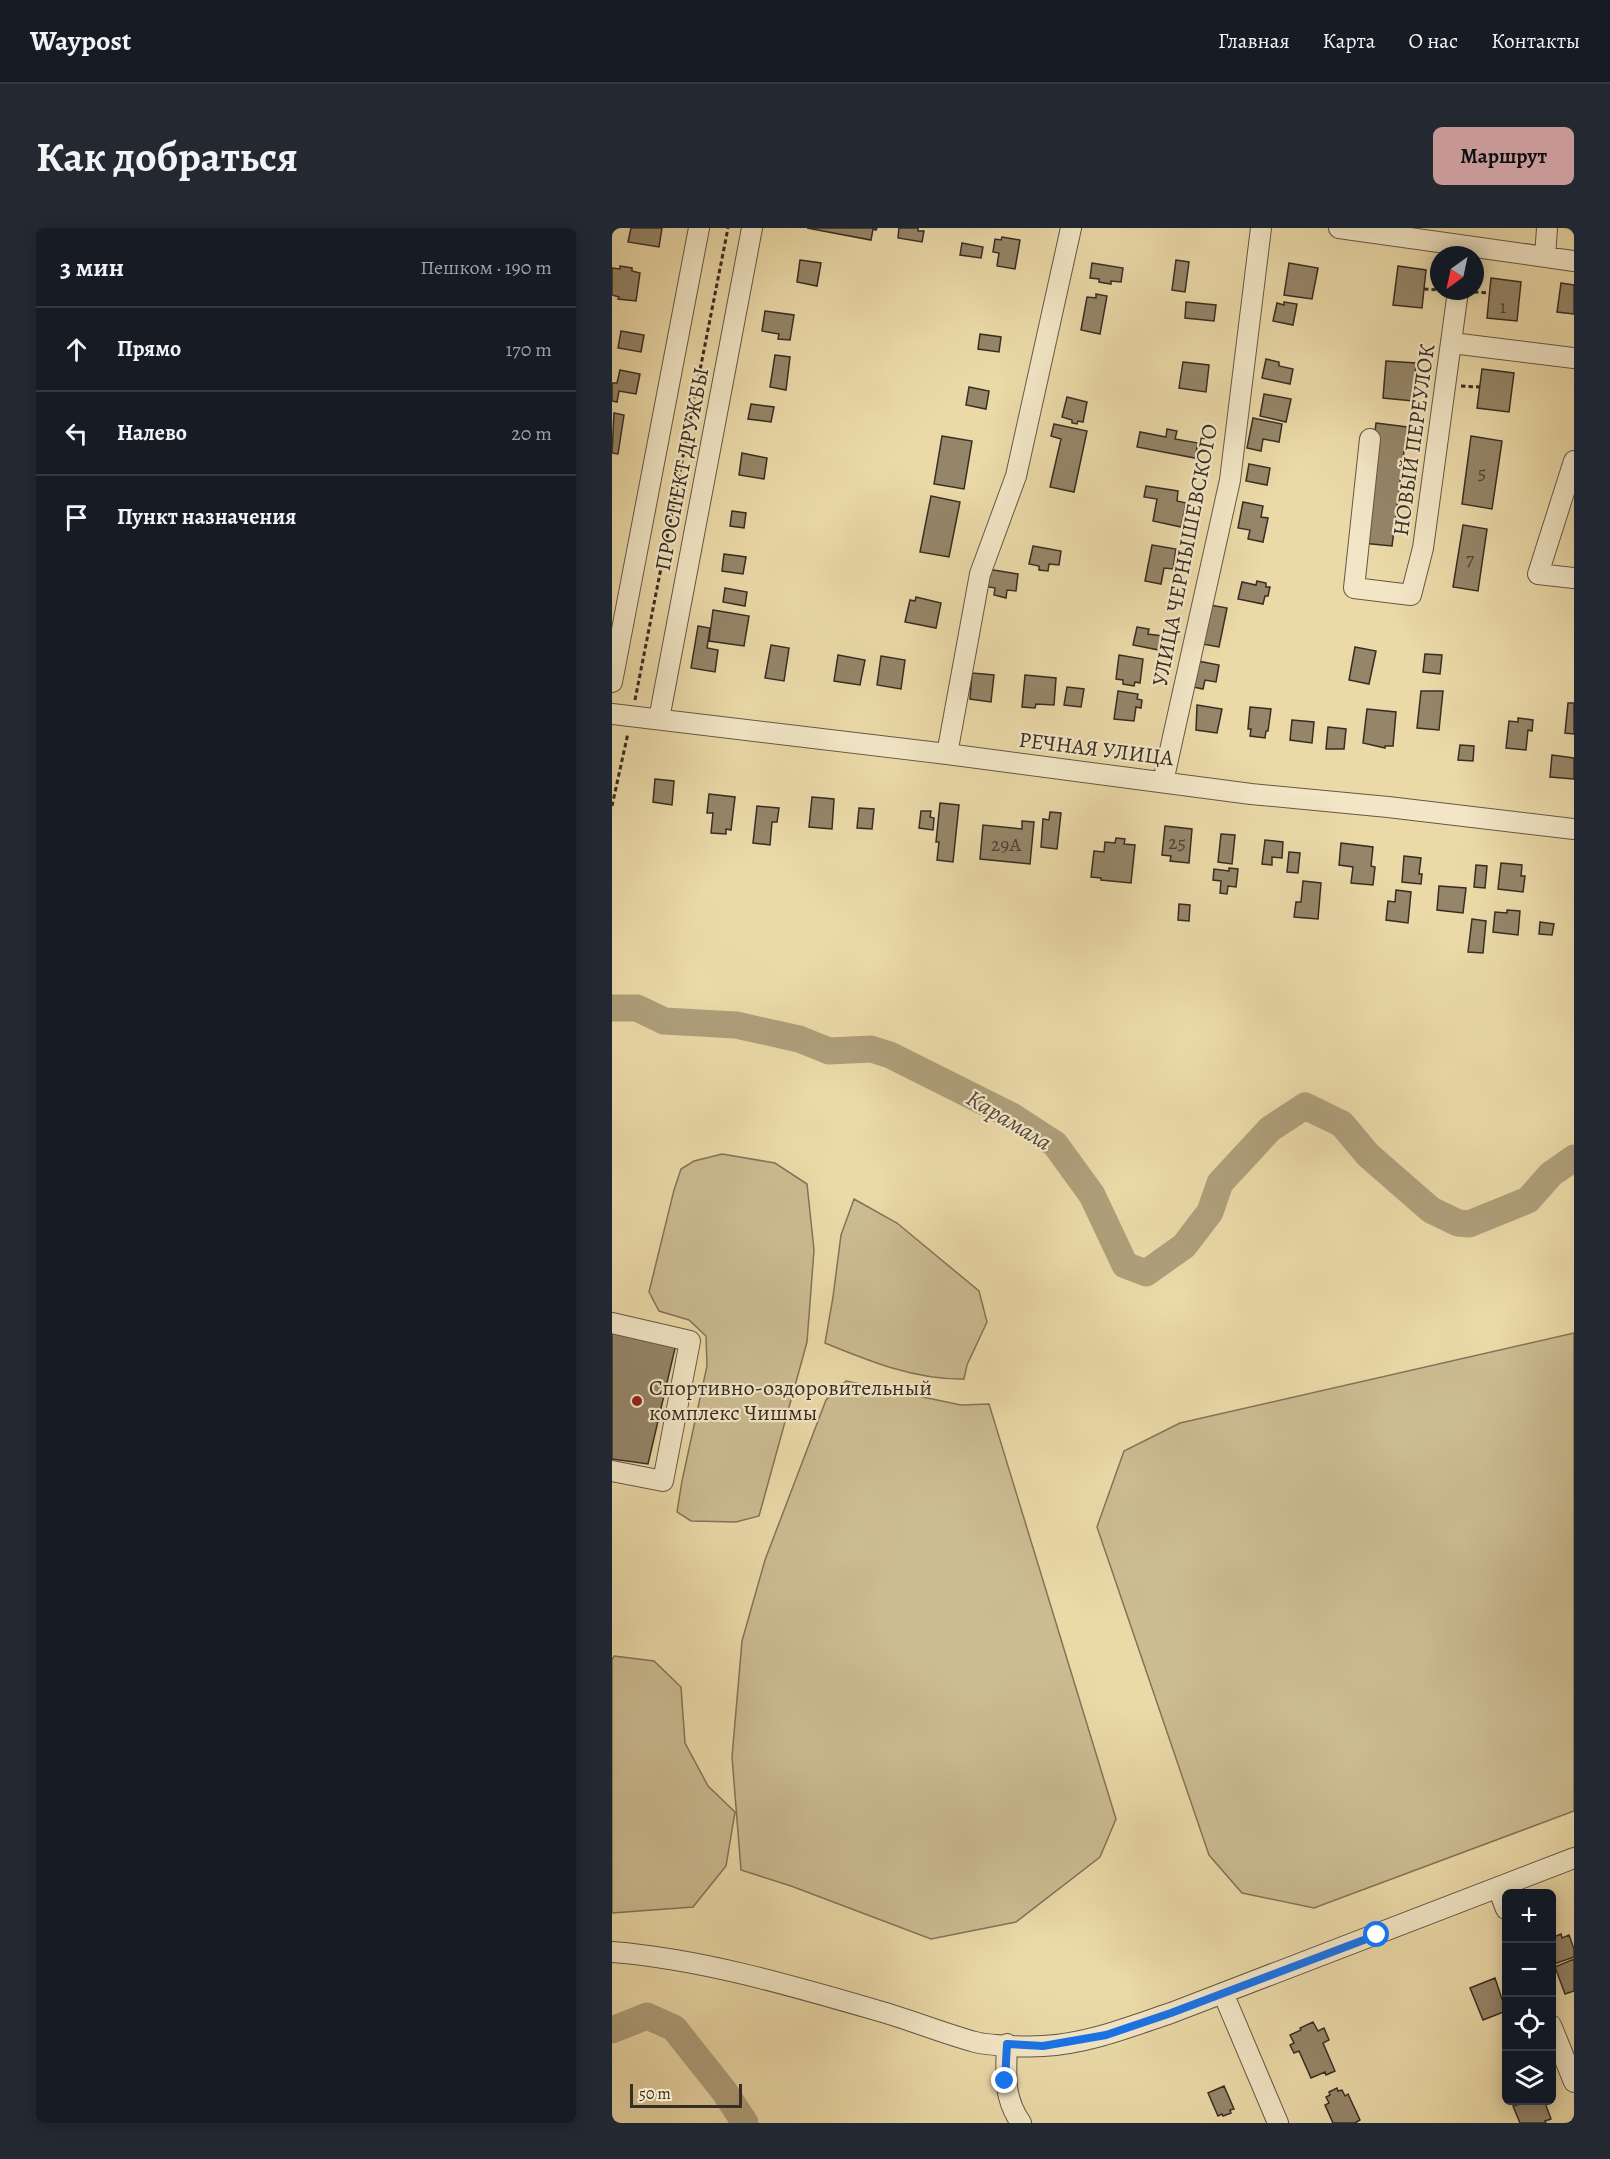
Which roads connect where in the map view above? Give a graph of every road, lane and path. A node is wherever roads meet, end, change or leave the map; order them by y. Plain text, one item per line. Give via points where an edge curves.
1 (699, 228) edge
2 (728, 228) edge
3 (752, 228) edge
4 (1071, 228) edge
5 (1261, 228) edge
6 (1339, 228) edge
7 (1547, 228) edge
8 (1442, 246) edge
9 (1484, 252) edge
10 (1545, 257) junction
11 (1574, 261) edge
12 (1424, 289) dead end
13 (1430, 289) edge
14 (1457, 300) edge
15 (1452, 343) junction
16 (1574, 358) edge
17 (1370, 439) dead end
18 (1574, 461) edge
19 (1574, 578) edge
20 (612, 682) edge
21 (612, 714) edge
22 (632, 716) junction
23 (658, 719) junction
24 (946, 754) junction
25 (1162, 782) junction
26 (612, 806) edge
27 (1574, 830) edge
28 (612, 1323) edge
29 (612, 1471) edge
30 (1574, 1858) edge
31 (1498, 1888) junction
32 (1502, 1899) edge
33 (612, 1952) edge
34 (1223, 1993) junction
35 (1556, 2037) edge
36 (1007, 2044) junction
37 (1574, 2082) edge
38 (1021, 2123) edge
39 (1278, 2123) edge

1 - 20 street
2 - 22 path
3 - 23 street, ПРОСПЕКТ ДРУЖБЫ
4 - 24 street via 1016,476 980,574
5 - 25 street, УЛИЦА ЧЕРНЫШЕВСКОГО via 1230,480
6 - 8 street
7 - 10 street
9 - 10 street
10 - 11 street
12 - 13 path
14 - 15 street, НОВЫЙ ПЕРЕУЛОК
15 - 16 street
15 - 17 street, НОВЫЙ ПЕРЕУЛОК via 1423,548 1411,595 1353,588
18 - 19 street via 1538,574
21 - 22 street, РЕЧНАЯ УЛИЦА
22 - 23 street, РЕЧНАЯ УЛИЦА
22 - 26 path
23 - 24 street, РЕЧНАЯ УЛИЦА
24 - 25 street, РЕЧНАЯ УЛИЦА
25 - 27 street, РЕЧНАЯ УЛИЦА
28 - 29 street via 690,1341 663,1481
30 - 31 street
31 - 32 street
31 - 34 street
33 - 36 street via 729,1971 810,1991 977,2043
34 - 36 street via 1106,2035 1043,2046
34 - 39 street
35 - 37 street
36 - 38 street via 1005,2081 1009,2103

